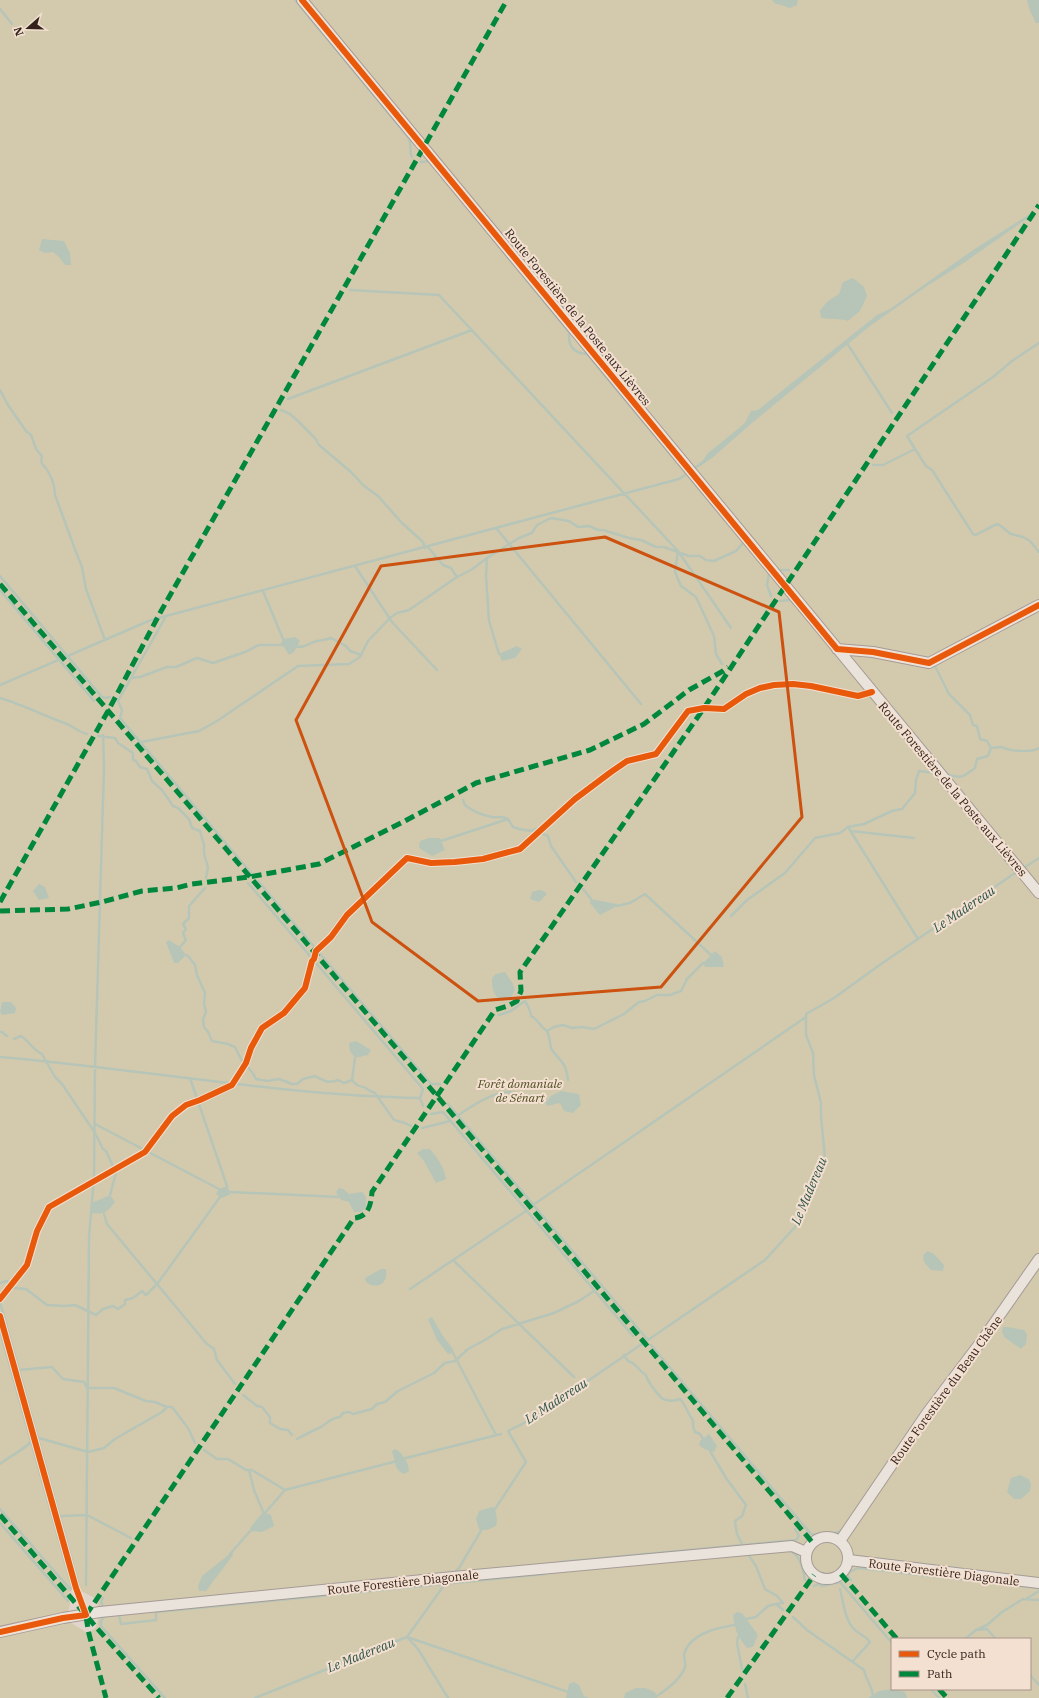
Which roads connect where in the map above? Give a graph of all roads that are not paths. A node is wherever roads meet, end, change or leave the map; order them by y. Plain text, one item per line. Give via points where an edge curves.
1 (302, 0) edge
2 (1039, 605) edge
3 (837, 649) junction
4 (1039, 894) edge
5 (1039, 1259) edge
6 (840, 1541) junction
7 (806, 1552) junction
8 (849, 1560) junction
9 (1039, 1583) edge
10 (0, 1632) edge

1 - 3 street, Route Forestière de la Poste aux Lièvres
2 - 3 street via 929,663 873,652
3 - 4 street, Route Forestière de la Poste aux Lièvres
5 - 6 street, Route Forestière du Beau Chêne via 927,1413
6 - 7 street via 833,1537 824,1538 812,1542
6 - 8 street via 848,1553
7 - 8 street via 808,1568 821,1579 830,1580 838,1577 846,1570
7 - 10 street, Route Forestière Diagonale via 792,1546 461,1576 100,1612
8 - 9 street, Route Forestière Diagonale

